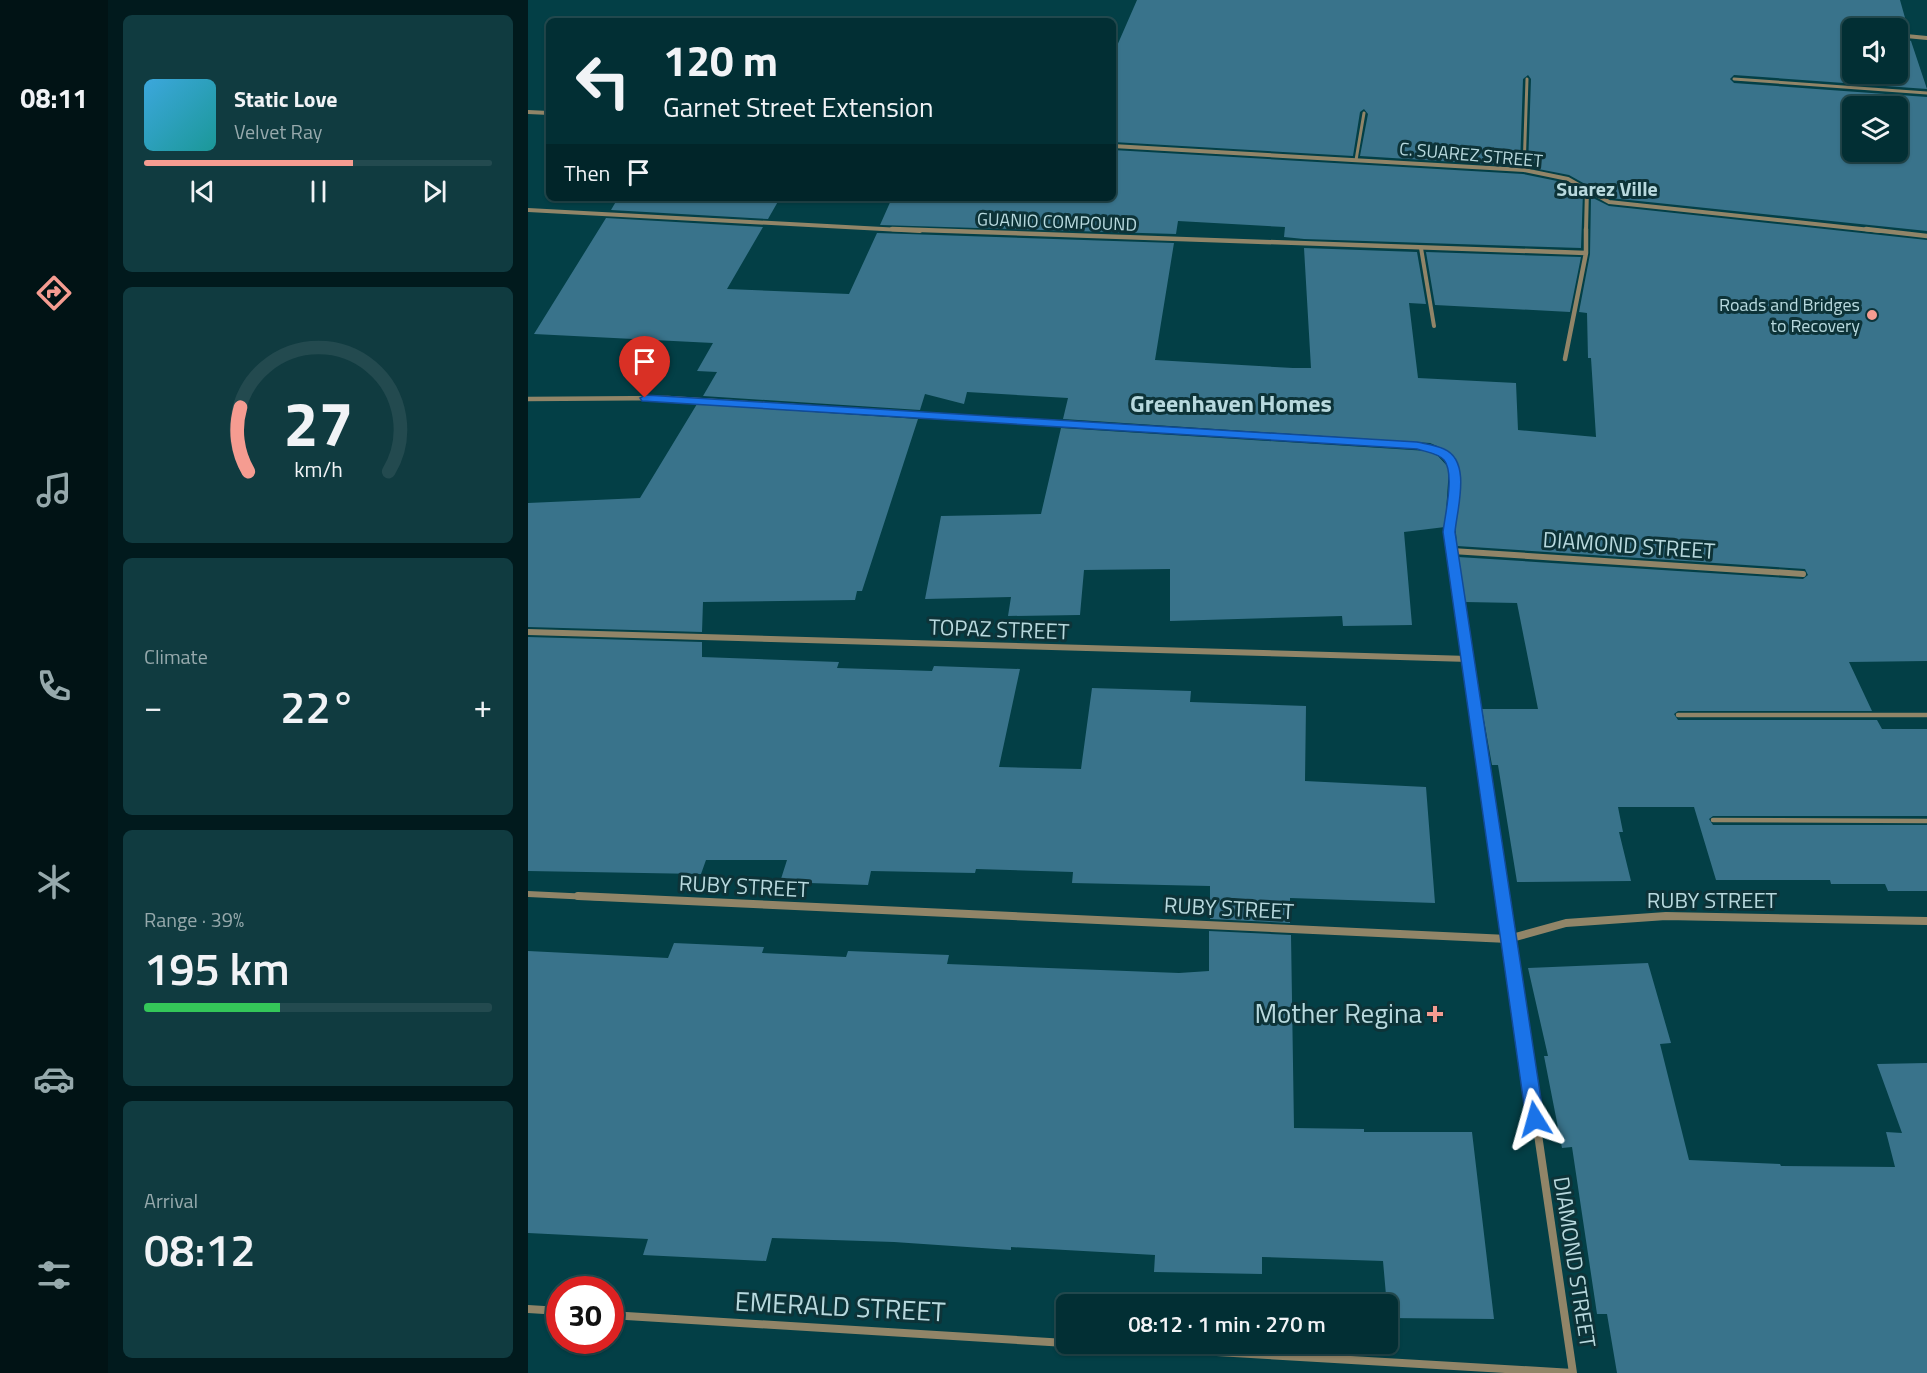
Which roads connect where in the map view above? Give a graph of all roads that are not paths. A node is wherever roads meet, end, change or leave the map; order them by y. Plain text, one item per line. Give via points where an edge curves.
1 (1908, 36) edge
2 (1927, 38) edge
3 (1527, 79) dead end
4 (1734, 79) dead end
5 (1927, 93) edge
6 (528, 112) edge
7 (546, 113) edge
8 (1364, 113) dead end
9 (1116, 146) edge
10 (1356, 160) junction
11 (1524, 170) junction
12 (1587, 188) junction
13 (528, 210) edge
14 (1927, 236) edge
15 (1421, 248) junction
16 (1586, 253) junction
17 (1434, 326) dead end
18 (1565, 359) dead end
19 (528, 399) edge
20 (1452, 551) junction
21 (1803, 574) dead end
22 (528, 632) edge
23 (1469, 658) junction
24 (1927, 715) edge
25 (1678, 716) dead end
26 (1713, 820) dead end
27 (1927, 821) edge
28 (528, 894) edge
29 (1927, 921) edge
30 (1508, 939) junction
31 (528, 1309) edge
32 (546, 1310) edge
33 (624, 1317) edge
34 (1056, 1342) edge
35 (1250, 1354) edge
36 (1573, 1373) edge

1 - 2 street
3 - 11 lane
4 - 5 lane
6 - 7 street
8 - 10 lane
9 - 10 street, C. SUAREZ STREET
10 - 11 street, C. SUAREZ STREET
11 - 12 street, C. SUAREZ STREET via 1568,179
12 - 14 street, C. SUAREZ STREET via 1609,202
12 - 16 street
13 - 15 street, GUANIO COMPOUND via 939,232
15 - 16 street, GUANIO COMPOUND
15 - 17 lane
16 - 18 street
19 - 20 street, DIAMOND STREET via 668,398 1417,446 1441,452 1450,459 1455,474 1449,532
20 - 21 street, DIAMOND STREET
20 - 23 street, DIAMOND STREET
22 - 23 street, TOPAZ STREET
23 - 30 street, DIAMOND STREET
24 - 25 lane
26 - 27 lane
28 - 30 street, RUBY STREET
29 - 30 street, RUBY STREET via 1666,916 1566,923
30 - 36 street, DIAMOND STREET
31 - 32 street
33 - 34 street, EMERALD STREET
35 - 36 street

